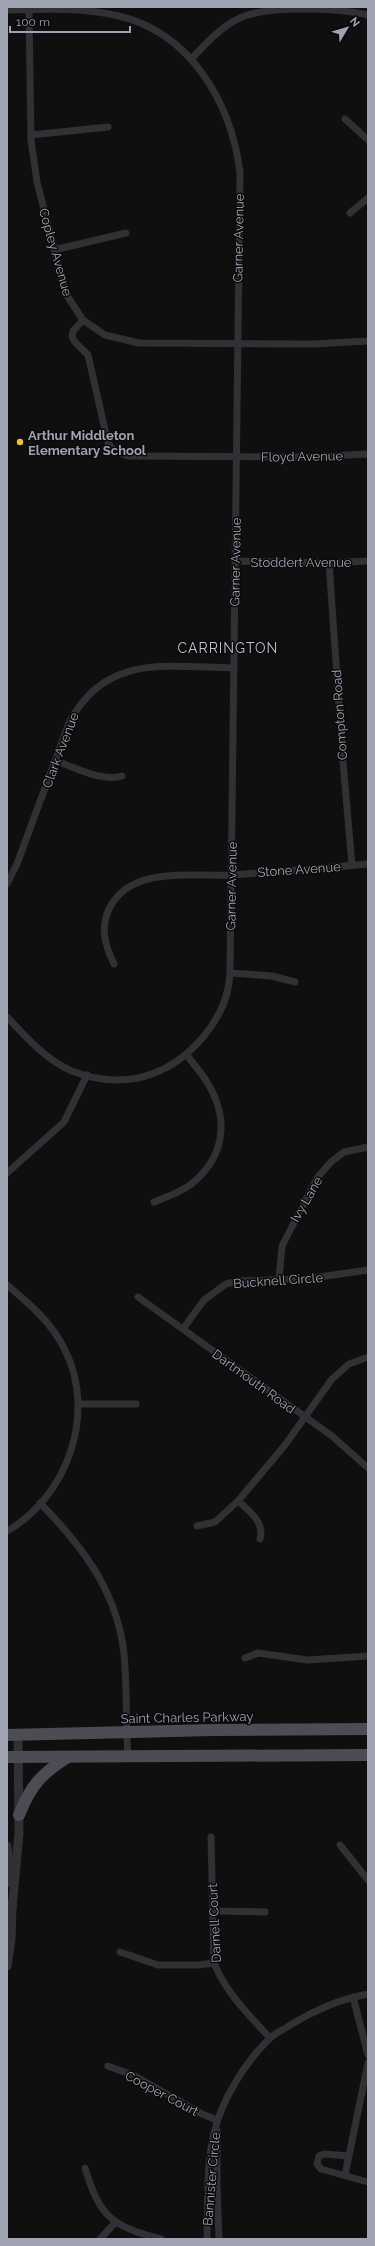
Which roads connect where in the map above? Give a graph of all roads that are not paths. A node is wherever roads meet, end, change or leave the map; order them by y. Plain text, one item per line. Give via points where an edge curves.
1 (7, 10) edge
2 (28, 10) junction
3 (368, 15) edge
4 (191, 59) junction
5 (345, 119) dead end
6 (108, 126) dead end
7 (31, 135) junction
8 (368, 140) edge
9 (368, 198) edge
10 (350, 213) dead end
11 (126, 233) dead end
12 (54, 250) junction
13 (83, 320) junction
14 (368, 341) edge
15 (236, 345) junction
16 (368, 454) edge
17 (236, 457) junction
18 (368, 561) edge
19 (235, 562) junction
20 (329, 564) junction
21 (234, 668) junction
22 (56, 761) junction
23 (122, 776) dead end
24 (368, 864) edge
25 (352, 865) junction
26 (231, 875) junction
27 (7, 884) edge
28 (114, 964) dead end
29 (230, 973) junction
30 (295, 982) dead end
31 (7, 1017) edge
32 (187, 1055) junction
33 (86, 1075) junction
34 (368, 1147) edge
35 (7, 1174) edge
36 (154, 1202) dead end
37 (368, 1270) edge
38 (279, 1279) junction
39 (7, 1285) edge
40 (138, 1297) dead end
41 (183, 1329) junction
42 (368, 1357) edge
43 (78, 1404) junction
44 (136, 1404) dead end
45 (305, 1418) junction
46 (368, 1468) edge
47 (238, 1500) junction
48 (40, 1503) junction
49 (197, 1526) dead end
50 (7, 1531) edge
51 (260, 1539) dead end
52 (368, 1656) edge
53 (244, 1658) dead end
54 (368, 1729) edge
55 (126, 1732) junction
56 (12, 1735) edge
57 (368, 1755) edge
58 (128, 1756) junction
59 (13, 1757) edge
60 (69, 1757) junction
61 (19, 1815) junction
62 (211, 1837) dead end
63 (340, 1845) dead end
64 (7, 1846) edge
65 (368, 1880) edge
66 (12, 1909) junction
67 (213, 1911) junction
68 (264, 1912) dead end
69 (120, 1952) dead end
70 (214, 1963) junction
71 (7, 1966) edge
72 (368, 1994) edge
73 (354, 1997) junction
74 (270, 2038) junction
75 (368, 2055) edge
76 (368, 2063) edge
77 (108, 2066) dead end
78 (217, 2120) junction
79 (349, 2156) junction
80 (85, 2168) dead end
81 (345, 2175) junction
82 (368, 2182) edge
83 (115, 2223) junction
84 (100, 2239) edge
85 (161, 2239) edge
86 (207, 2239) edge
87 (220, 2239) edge

1 - 2 street, Garner Avenue
2 - 4 street, Garner Avenue via 70,9 121,16 152,29
2 - 7 street, Copley Avenue
3 - 4 street via 308,10 251,13 221,30
4 - 15 street, Garner Avenue via 210,83 228,119 240,172
5 - 8 street
6 - 7 street
7 - 12 street, Copley Avenue via 36,182
9 - 10 street
11 - 12 street
12 - 13 street, Copley Avenue via 66,294
13 - 15 street, Copley Avenue via 105,335 128,342
13 - 17 street, Floyd Avenue via 73,331 72,336 88,355 108,443 113,450 128,456
14 - 15 street, Copley Avenue
15 - 17 street, Garner Avenue
16 - 17 street, Floyd Avenue
17 - 19 street, Garner Avenue
18 - 20 street, Stoddert Avenue
19 - 20 street, Stoddert Avenue
19 - 21 street, Garner Avenue
20 - 25 street, Compton Road via 342,762
21 - 22 street, Clark Avenue via 146,667 114,675 92,690 77,708
21 - 26 street, Garner Avenue
22 - 23 street via 101,776
22 - 27 street, Clark Avenue
24 - 25 street, Stone Avenue
25 - 26 street, Stone Avenue
26 - 28 street, Stone Avenue via 157,877 126,889 111,905 104,927 105,942
26 - 29 street, Garner Avenue
29 - 30 street via 272,976
29 - 32 street, Garner Avenue via 227,993 215,1021
31 - 33 street, Garner Avenue via 57,1063
32 - 33 street, Garner Avenue via 169,1067 139,1078 116,1080
32 - 36 street via 206,1082 217,1104 221,1125 219,1146 211,1163 199,1177 180,1191
33 - 35 street via 64,1122
34 - 38 street, Ivy Lane via 344,1152 317,1178 282,1246
37 - 38 street, Bucknell Circle via 305,1279
38 - 41 street, Bucknell Circle via 226,1284 204,1300
39 - 43 street via 39,1312 61,1342 69,1359
40 - 41 street, Dartmouth Road
41 - 45 street, Dartmouth Road
42 - 45 street via 350,1364 332,1379
43 - 44 street
43 - 48 street via 72,1449 60,1476
45 - 46 street, Dartmouth Road via 337,1440
45 - 47 street
47 - 49 street via 215,1522
47 - 51 street via 260,1525
48 - 50 street via 30,1515
48 - 55 street via 86,1554 110,1598 123,1648
52 - 53 street via 307,1660 258,1653
54 - 55 main road, Saint Charles Parkway
55 - 56 main road, Saint Charles Parkway
55 - 58 street
56 - 59 street
57 - 58 main road
58 - 60 main road
59 - 60 main road
59 - 61 street
60 - 61 main road via 35,1782
61 - 66 street
62 - 67 street, Darnell Court
63 - 65 street
64 - 66 street
66 - 71 street
67 - 68 street
67 - 70 street, Darnell Court
69 - 70 street via 158,1964
70 - 74 street, Darnell Court via 230,1993
72 - 73 street, Bannister Circle
73 - 74 street, Bannister Circle via 322,2007
73 - 75 street
74 - 78 street, Bannister Circle via 245,2069
76 - 79 street
77 - 78 street, Cooper Court via 135,2076
78 - 86 street, Bannister Circle via 213,2134 208,2185
78 - 87 street, Bannister Circle
79 - 81 street
79 - 81 street via 324,2154 319,2156 317,2164 321,2169
80 - 83 street via 96,2200
81 - 82 street
83 - 84 street
83 - 85 street

